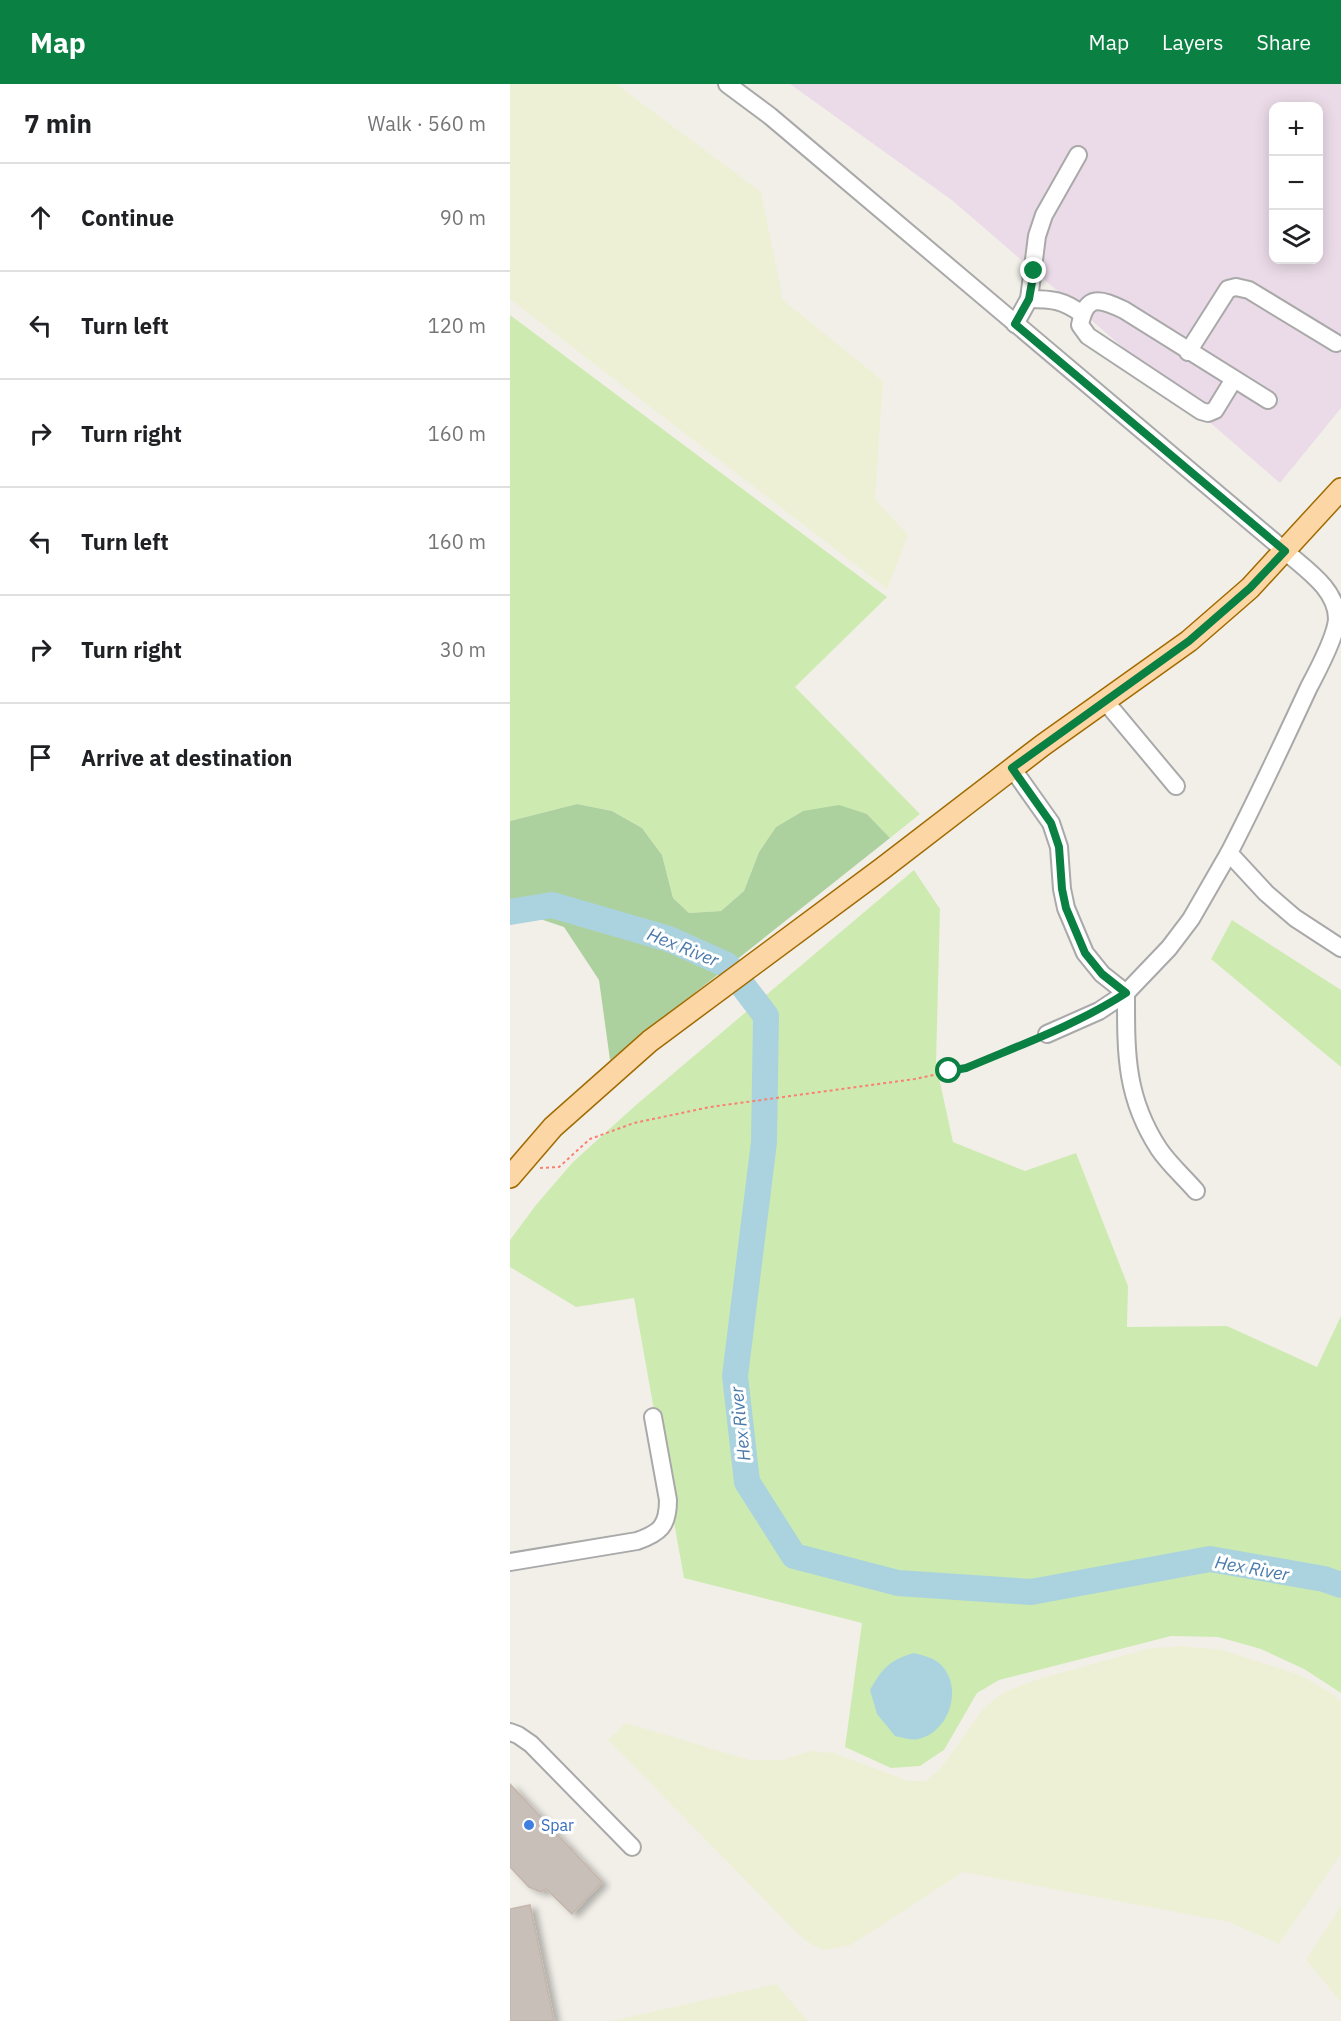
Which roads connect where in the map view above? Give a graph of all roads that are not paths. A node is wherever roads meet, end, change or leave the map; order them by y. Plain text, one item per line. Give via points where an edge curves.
1 (727, 84) edge
2 (1078, 155) dead end
3 (1029, 299) junction
4 (1082, 314) junction
5 (1015, 324) junction
6 (1336, 344) dead end
7 (1188, 352) junction
8 (1234, 379) junction
9 (1268, 400) dead end
10 (1341, 489) edge
11 (1285, 551) junction
12 (1105, 700) junction
13 (1012, 768) junction
14 (1176, 786) dead end
15 (1229, 854) junction
16 (1341, 948) edge
17 (1126, 993) junction
18 (1047, 1034) road end
19 (513, 1174) edge
20 (1196, 1191) dead end
21 (653, 1416) dead end
22 (510, 1562) edge
23 (510, 1732) edge
24 (632, 1847) dead end

1 - 5 street via 771,116
2 - 3 street via 1044,215 1037,236
3 - 4 street via 1055,300
3 - 5 street
4 - 7 street via 1095,301 1105,301
4 - 8 street via 1080,325 1088,336 1201,411 1215,410
5 - 11 street
6 - 7 street via 1248,290 1236,287 1228,289
7 - 8 street
8 - 9 street
10 - 11 main road
11 - 12 main road via 1250,588 1189,641
11 - 15 street via 1326,588 1337,620 1328,648
12 - 13 main road
12 - 14 street
13 - 17 street via 1051,823 1059,847 1066,908 1085,953 1102,974
13 - 19 main road via 650,1041 553,1126
15 - 16 street via 1295,918
15 - 17 street via 1191,919
17 - 18 street via 1099,1011
17 - 20 street via 1127,1063 1132,1093 1160,1151
21 - 22 street via 668,1500 668,1514 654,1535
23 - 24 street via 531,1744

